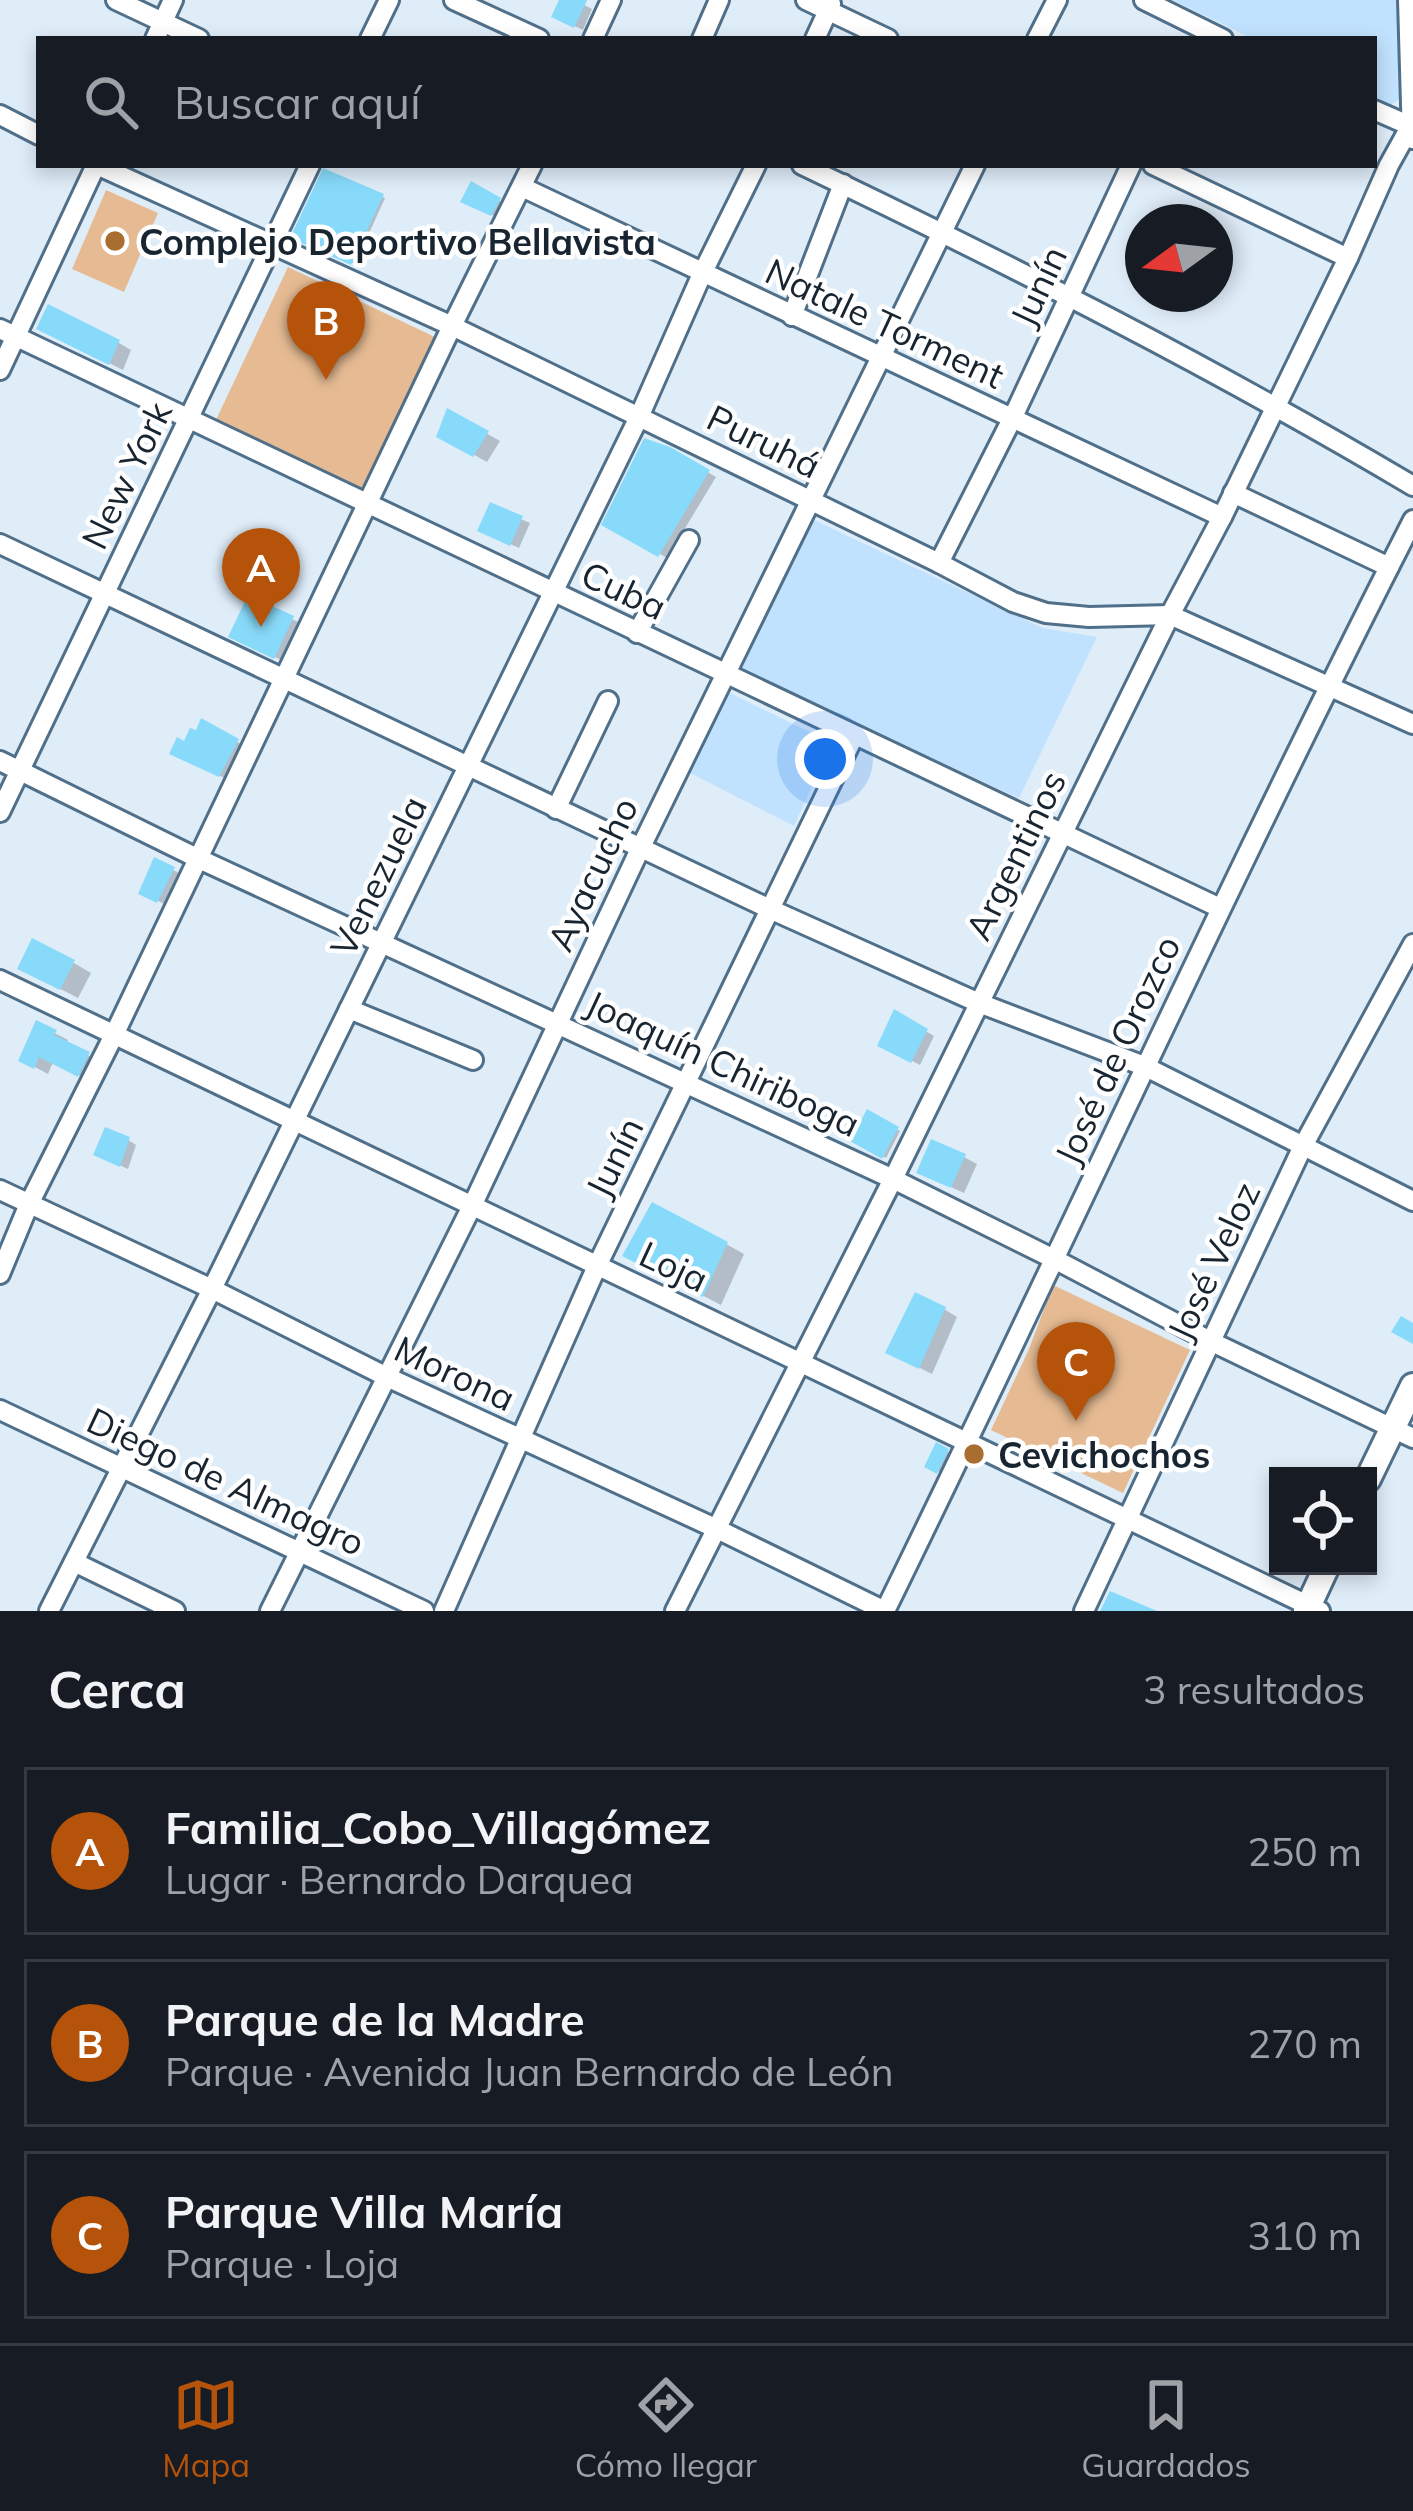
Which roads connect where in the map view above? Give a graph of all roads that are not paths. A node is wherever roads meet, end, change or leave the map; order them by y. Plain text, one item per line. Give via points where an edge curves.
1 (116, 0) edge
2 (173, 0) edge
3 (389, 0) edge
4 (454, 0) edge
5 (611, 0) edge
6 (719, 0) edge
7 (806, 0) edge
8 (1057, 0) edge
9 (1144, 0) edge
10 (1408, 0) edge
11 (831, 5) edge
12 (159, 30) edge
13 (1193, 33) edge
14 (371, 36) edge
15 (532, 36) edge
16 (594, 36) edge
17 (703, 36) edge
18 (816, 36) edge
19 (883, 36) edge
20 (1039, 36) edge
21 (1377, 112) edge
22 (0, 115) edge
23 (36, 133) edge
24 (1412, 133) edge
25 (95, 168) edge
26 (104, 168) edge
27 (308, 168) edge
28 (531, 168) edge
29 (755, 168) edge
30 (808, 168) edge
31 (974, 168) edge
32 (1130, 168) edge
33 (1159, 168) edge
34 (843, 184) junction
35 (522, 187) junction
36 (942, 232) junction
37 (270, 244) junction
38 (1348, 258) junction
39 (702, 274) junction
40 (1070, 296) junction
41 (792, 316) junction
42 (452, 326) junction
43 (8, 333) edge
44 (880, 357) junction
45 (0, 370) edge
46 (1275, 405) junction
47 (639, 417) junction
48 (1012, 419) junction
49 (189, 421) junction
50 (1413, 486) edge
51 (1233, 493) junction
52 (809, 500) junction
53 (369, 505) junction
54 (1222, 517) junction
55 (1413, 520) edge
56 (688, 540) dead end
57 (0, 544) edge
58 (939, 563) junction
59 (1389, 567) junction
60 (553, 593) junction
61 (105, 594) junction
62 (1170, 615) junction
63 (637, 633) junction
64 (724, 675) junction
65 (286, 679) junction
66 (1329, 686) junction
67 (608, 701) dead end
68 (1413, 724) edge
69 (854, 736) junction
70 (0, 760) edge
71 (468, 766) junction
72 (20, 771) junction
73 (556, 808) junction
74 (0, 812) edge
75 (1062, 832) junction
76 (640, 849) junction
77 (197, 858) junction
78 (1220, 908) junction
79 (772, 910) junction
80 (382, 942) junction
81 (1413, 944) edge
82 (0, 980) edge
83 (979, 1003) junction
84 (349, 1009) junction
85 (559, 1023) junction
86 (114, 1035) junction
87 (473, 1060) dead end
88 (1144, 1066) junction
89 (687, 1083) junction
90 (295, 1121) junction
91 (1303, 1146) junction
92 (893, 1179) junction
93 (0, 1190) edge
94 (1413, 1202) edge
95 (29, 1204) junction
96 (472, 1206) junction
97 (1056, 1260) junction
98 (597, 1266) junction
99 (0, 1274) edge
100 (212, 1289) junction
101 (1212, 1342) junction
102 (800, 1362) junction
103 (387, 1377) junction
104 (1413, 1386) edge
105 (0, 1410) edge
106 (1402, 1432) edge
107 (518, 1439) junction
108 (968, 1443) junction
109 (1377, 1467) edge
110 (124, 1468) junction
111 (1128, 1519) junction
112 (717, 1529) junction
113 (300, 1552) junction
114 (74, 1562) junction
115 (1325, 1575) edge
116 (1312, 1609) edge
117 (49, 1611) edge
118 (175, 1611) edge
119 (270, 1611) edge
120 (424, 1611) edge
121 (444, 1611) edge
122 (675, 1611) edge
123 (885, 1611) edge
124 (1084, 1611) edge

1 - 12 street
2 - 12 street
3 - 14 street
4 - 15 street
5 - 16 street
6 - 17 street
7 - 11 street
8 - 20 street
9 - 13 street
10 - 24 street
11 - 18 street
11 - 19 street
21 - 24 street
22 - 23 street
24 - 38 street, Argentinos
25 - 43 street
26 - 37 street, Puruhá
27 - 37 street, New York
28 - 35 street
29 - 39 street, Venezuela
30 - 34 street
31 - 36 street, Ayacucho
32 - 40 street, Junín
33 - 38 street
34 - 36 street
34 - 41 street
35 - 39 street, Natale Torment
35 - 42 street
36 - 40 street
36 - 44 street, Ayacucho
37 - 42 street, Puruhá
37 - 49 street, New York
38 - 46 street, Argentinos
39 - 41 street, Natale Torment
39 - 47 street, Venezuela
40 - 46 street
40 - 48 street, Junín
41 - 44 street, Natale Torment
42 - 47 street, Puruhá
42 - 53 street
43 - 45 street
43 - 49 street, Cuba
44 - 48 street, Natale Torment
44 - 52 street, Ayacucho
46 - 50 street
46 - 51 street, Argentinos
47 - 52 street, Puruhá
47 - 60 street, Venezuela
48 - 54 street, Natale Torment
48 - 58 street, Junín
49 - 53 street, Cuba
49 - 61 street, New York
51 - 54 street, Argentinos
51 - 59 street
52 - 58 street, Puruhá
52 - 64 street, Ayacucho
53 - 60 street, Cuba
53 - 65 street
54 - 62 street, Argentinos
55 - 59 street, José de Orozco
56 - 63 street
57 - 61 street
58 - 62 street, Puruhá via 1046,613
59 - 66 street, José de Orozco
60 - 63 street, Cuba
60 - 71 street, Venezuela
61 - 65 street
61 - 72 street, New York
62 - 66 street, Puruhá
62 - 75 street, Argentinos
63 - 64 street, Cuba
64 - 69 street, Cuba
64 - 76 street, Ayacucho
65 - 71 street
65 - 77 street
66 - 68 street, Puruhá
66 - 78 street, José de Orozco
67 - 73 street
69 - 75 street, Cuba
69 - 79 street, Junín
70 - 72 street, Joaquín Chiriboga
71 - 73 street
71 - 80 street, Venezuela
72 - 74 street, New York
72 - 77 street, Joaquín Chiriboga
73 - 76 street
75 - 78 street, Cuba
75 - 83 street, Argentinos
76 - 79 street
76 - 85 street, Ayacucho
77 - 80 street, Joaquín Chiriboga
77 - 86 street
78 - 88 street, José de Orozco
79 - 83 street
79 - 89 street, Junín
80 - 84 street, Venezuela
80 - 85 street, Joaquín Chiriboga
81 - 91 street, José Veloz
82 - 86 street, Loja
83 - 88 street
83 - 92 street, Argentinos
84 - 87 street
84 - 90 street, Venezuela
85 - 89 street, Joaquín Chiriboga
85 - 96 street, Ayacucho
86 - 90 street, Loja
86 - 95 street
88 - 91 street
88 - 97 street, José de Orozco
89 - 92 street, Joaquín Chiriboga
89 - 98 street, Junín
90 - 96 street, Loja
90 - 100 street, Venezuela
91 - 94 street
91 - 101 street, José Veloz
92 - 97 street, Joaquín Chiriboga
92 - 102 street, Argentinos
93 - 95 street, Morona
95 - 99 street
95 - 100 street, Morona
96 - 98 street, Loja
96 - 103 street, Ayacucho
97 - 101 street, Joaquín Chiriboga
97 - 108 street, José de Orozco
98 - 102 street, Loja
98 - 107 street, Junín
100 - 103 street, Morona
100 - 110 street, Venezuela
101 - 106 street, Joaquín Chiriboga
101 - 111 street, José Veloz
102 - 108 street, Loja
102 - 112 street, Argentinos
103 - 107 street, Morona
103 - 113 street, Ayacucho
104 - 106 main road
105 - 110 street, Diego de Almagro
106 - 109 main road
107 - 112 street, Morona
107 - 121 street, Junín
108 - 111 street, Loja
108 - 123 street, José de Orozco
110 - 113 street, Diego de Almagro
110 - 114 street, Venezuela
111 - 116 street, Loja
111 - 124 street, José Veloz
112 - 122 street, Argentinos
112 - 123 street, Morona
113 - 119 street, Ayacucho
113 - 120 street, Diego de Almagro
114 - 117 street, Venezuela
114 - 118 street
115 - 116 main road

